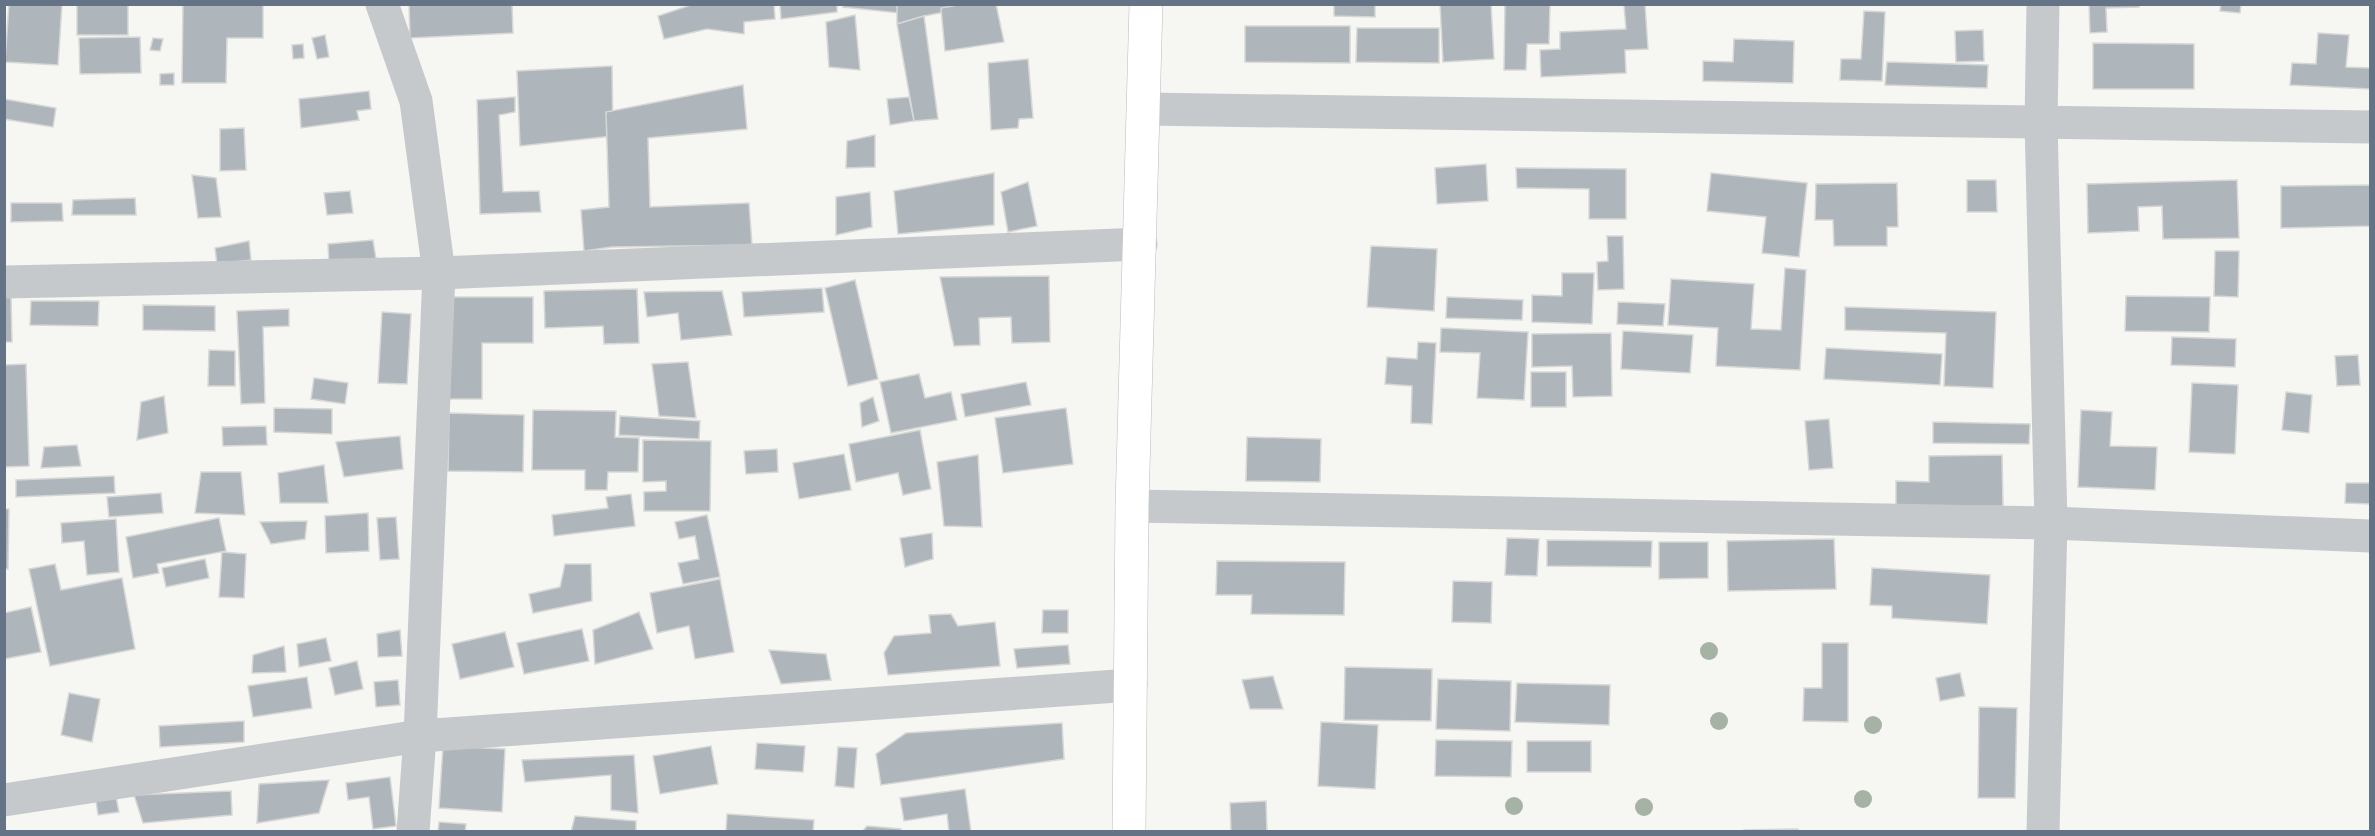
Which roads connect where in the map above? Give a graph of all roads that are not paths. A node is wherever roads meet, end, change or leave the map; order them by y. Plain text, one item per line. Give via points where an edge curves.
1 (382, 4) edge
2 (1146, 4) edge
3 (2043, 4) edge
4 (1144, 109) junction
5 (2041, 122) junction
6 (2370, 127) edge
7 (1141, 244) junction
8 (439, 273) junction
9 (4, 282) edge
10 (1132, 506) junction
11 (2051, 524) junction
12 (2370, 536) edge
13 (1131, 685) junction
14 (420, 736) junction
15 (4, 800) edge
16 (413, 831) edge
17 (1129, 831) edge
18 (2043, 831) edge

1 - 8 street via 416,100
2 - 4 street
3 - 5 street
4 - 5 street
4 - 7 street
5 - 6 street
5 - 11 street
7 - 8 street
7 - 10 street
8 - 9 street
8 - 14 street
10 - 11 street
10 - 13 street
11 - 12 street
11 - 18 street
13 - 14 street
13 - 17 street
14 - 15 street
14 - 16 street

